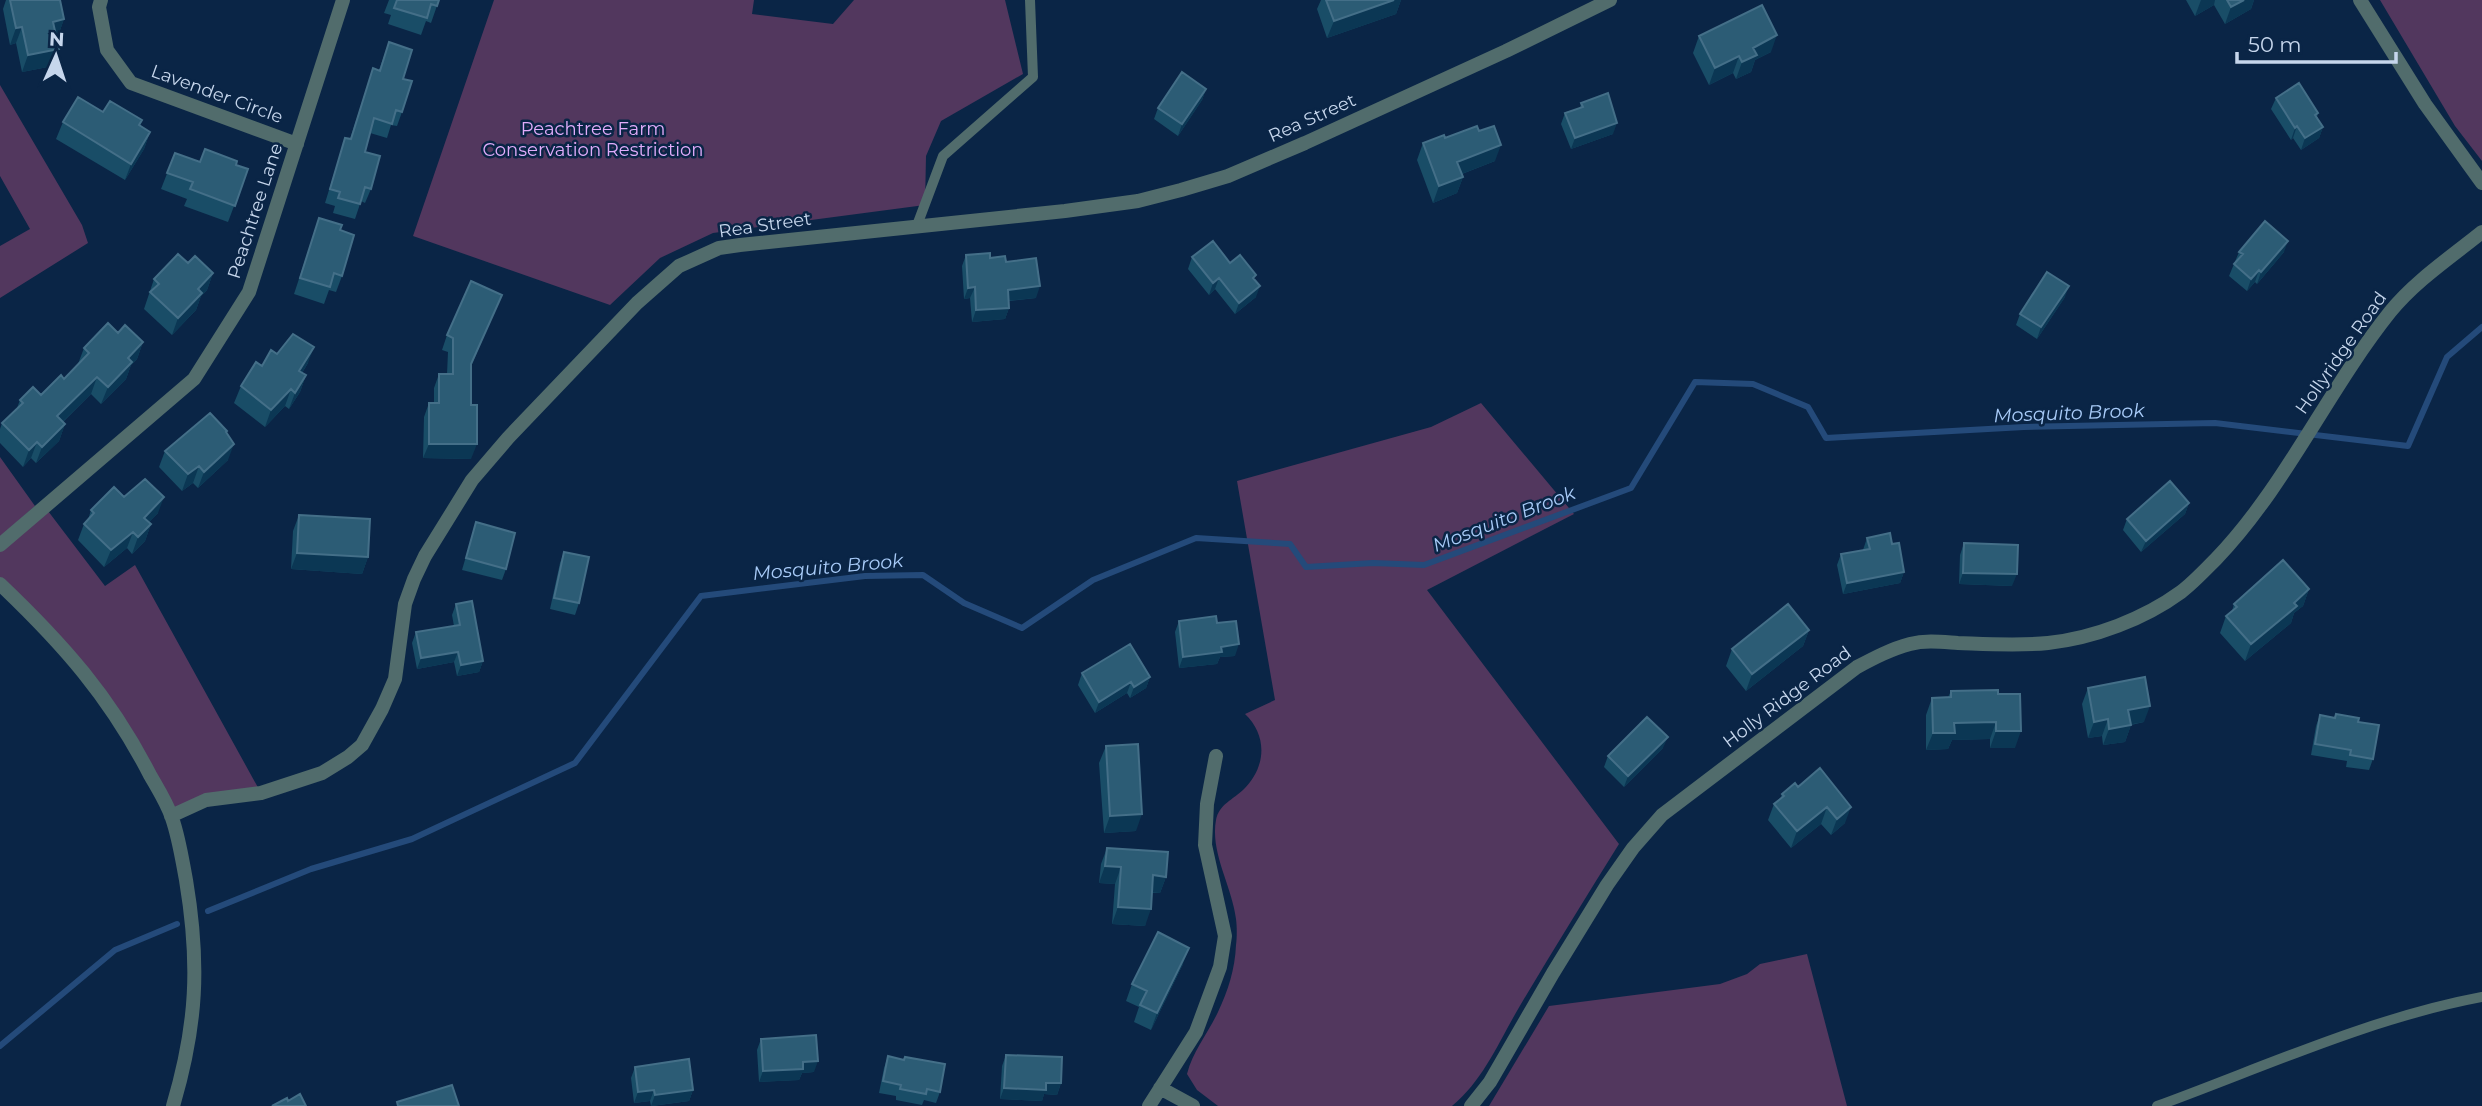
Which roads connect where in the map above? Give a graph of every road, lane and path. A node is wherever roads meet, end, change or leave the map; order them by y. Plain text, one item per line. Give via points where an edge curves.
1 (101, 0) edge
2 (343, 0) edge
3 (1030, 0) edge
4 (1610, 0) edge
5 (2360, 0) edge
6 (297, 144) junction
7 (2482, 183) edge
8 (916, 228) junction
9 (2482, 232) edge
10 (2300, 446) joint
11 (0, 545) edge
12 (0, 584) edge
13 (1216, 756) dead end
14 (172, 816) junction
15 (2482, 998) edge
16 (1160, 1088) junction
17 (173, 1106) edge
18 (1149, 1106) edge
19 (1194, 1106) edge
20 (1471, 1106) edge
21 (2157, 1106) edge

1 - 6 street, Lavender Circle via 107,50 131,83
2 - 6 street, Peachtree Lane
3 - 8 lane via 1033,76 943,156
4 - 8 street, Rea Street via 1228,176 1138,201
5 - 7 street via 2425,104
6 - 11 street, Peachtree Lane via 249,292 194,379
8 - 14 street, Rea Street via 719,248 679,266 620,319 472,480 414,579 405,604 395,679 362,745 322,773 261,793 206,800
9 - 10 street, Hollyridge Road via 2391,311
10 - 20 street, Holly Ridge Road via 2232,542 2181,592 2108,629 2072,639 2048,643 1932,641 1880,654 1662,815 1607,885 1490,1082
12 - 14 street via 89,677 137,750
13 - 16 street via 1205,845 1225,936 1220,967 1196,1032
14 - 17 street via 195,953 191,1031
15 - 21 lane via 2371,1027
16 - 18 street
16 - 19 street

